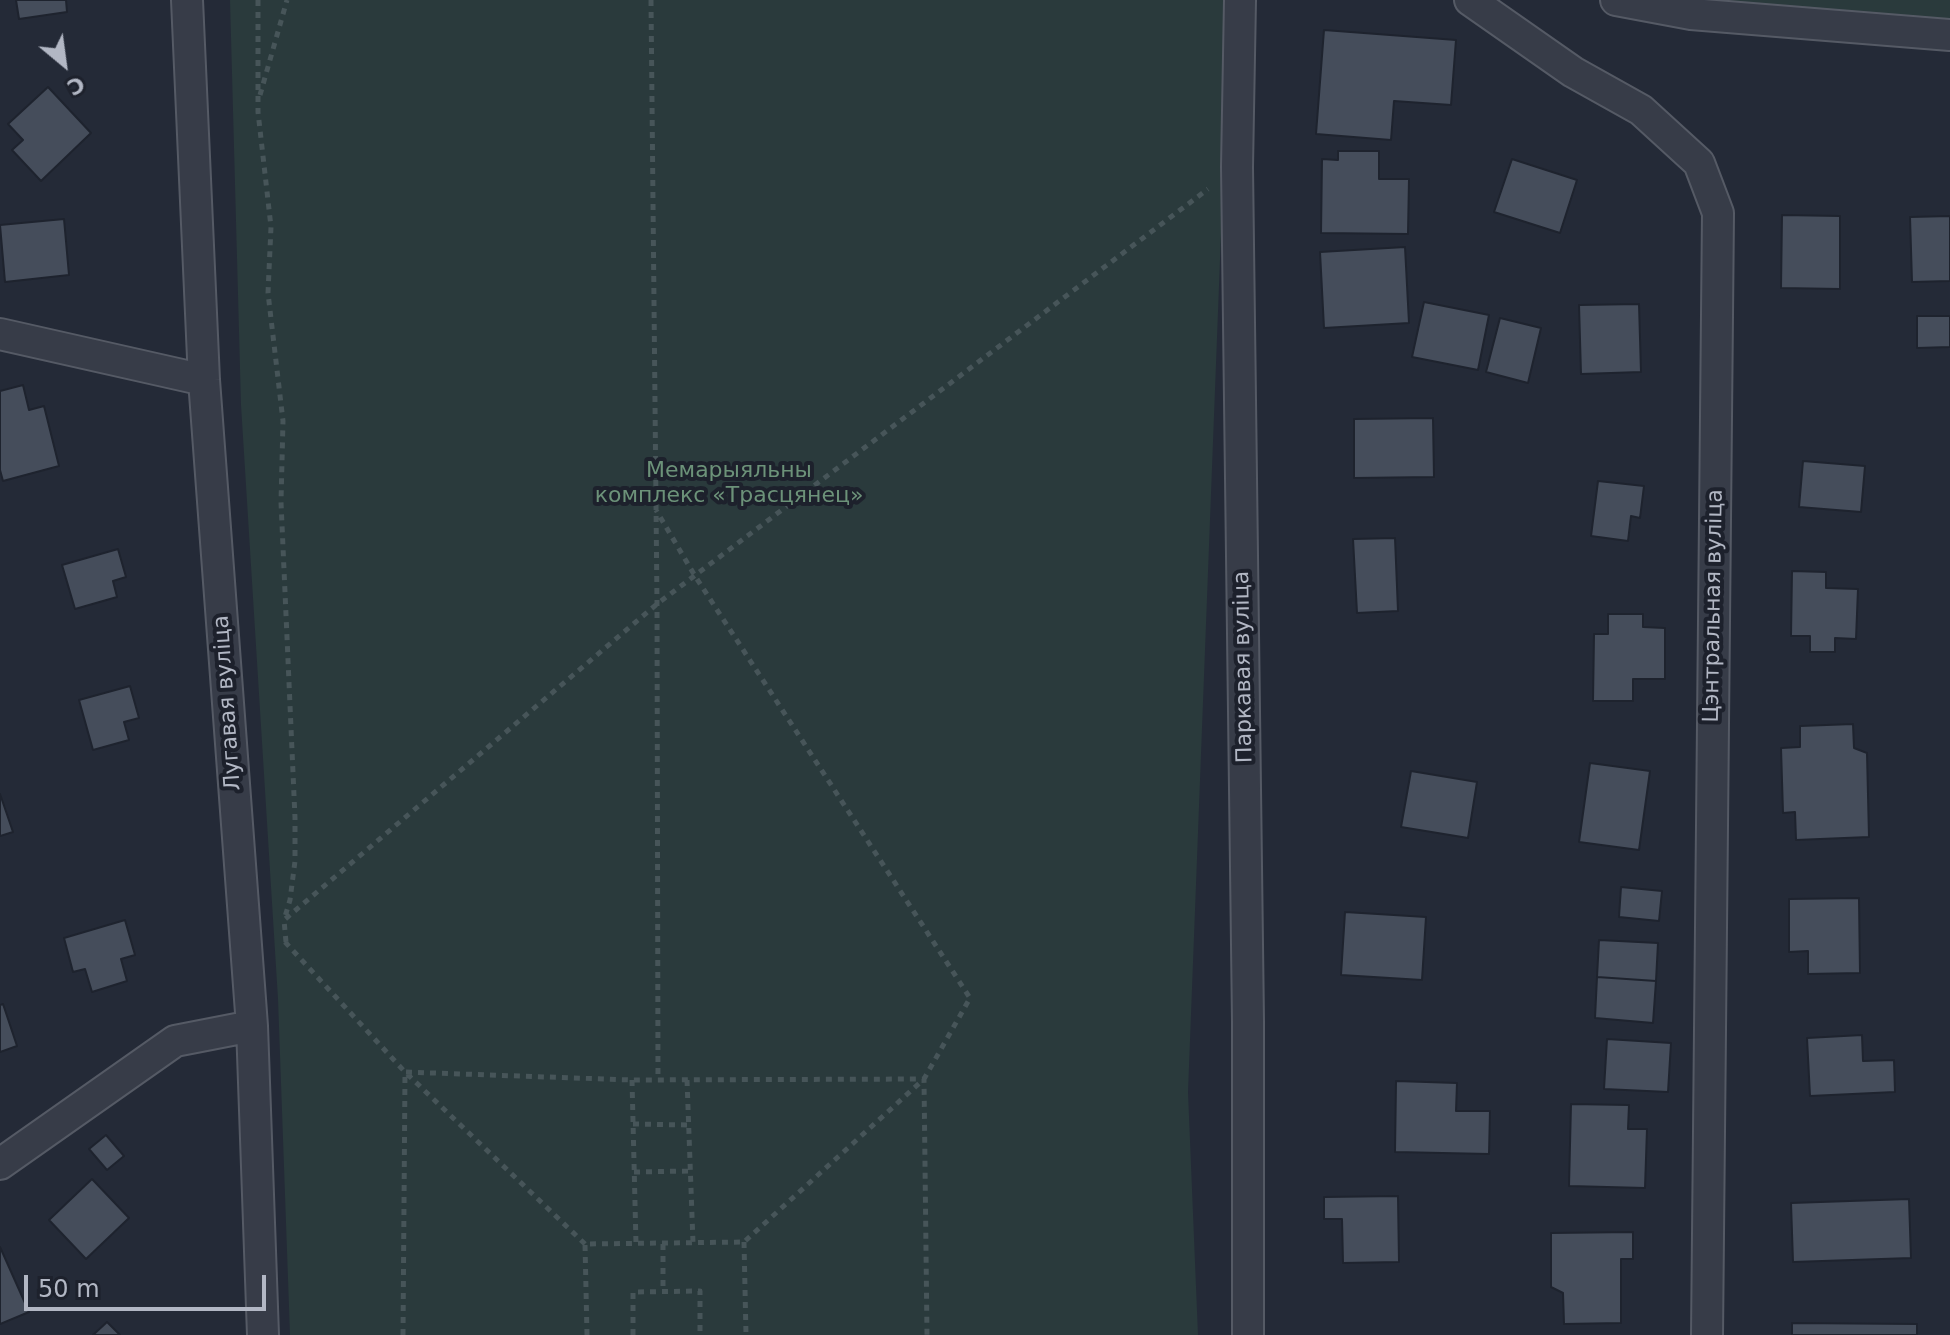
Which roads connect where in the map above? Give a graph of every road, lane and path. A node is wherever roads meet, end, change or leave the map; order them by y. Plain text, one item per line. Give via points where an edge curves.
1 (187, 0) edge
2 (258, 0) edge
3 (287, 0) edge
4 (651, 0) edge
5 (1240, 0) edge
6 (1470, 0) edge
7 (1616, 0) edge
8 (1950, 35) edge
9 (258, 103) junction
10 (1237, 167) junction
11 (0, 334) edge
12 (204, 380) junction
13 (656, 510) junction
14 (695, 576) junction
15 (657, 604) junction
16 (284, 920) junction
17 (246, 942) junction
18 (286, 942) junction
19 (252, 1026) junction
20 (405, 1072) junction
21 (924, 1079) junction
22 (632, 1080) junction
23 (658, 1080) junction
24 (687, 1080) junction
25 (633, 1124) junction
26 (689, 1125) junction
27 (0, 1164) edge
28 (691, 1171) junction
29 (634, 1172) junction
30 (744, 1242) junction
31 (693, 1243) junction
32 (585, 1244) junction
33 (636, 1244) junction
34 (663, 1244) junction
35 (663, 1291) junction
36 (263, 1335) edge
37 (403, 1335) edge
38 (587, 1335) edge
39 (633, 1335) edge
40 (700, 1335) edge
41 (746, 1335) edge
42 (927, 1335) edge
43 (1248, 1335) edge
44 (1707, 1335) edge

1 - 12 street, Лугавая вуліца
2 - 9 path
3 - 9 path
4 - 13 path
5 - 10 street, Паркавая вуліца
6 - 44 street, Цэнтральная вуліца via 1573,72 1641,110 1699,163 1718,213
7 - 8 street via 1691,14
9 - 16 path via 271,227 271,332 282,407 281,502 295,818 295,861
10 - 14 path
10 - 43 street, Паркавая вуліца
11 - 12 street
12 - 17 street, Лугавая вуліца
13 - 14 path
13 - 15 path
14 - 15 path
14 - 21 path via 970,998
15 - 16 path
15 - 23 path
16 - 18 path
17 - 18 path
17 - 19 street, Лугавая вуліца
18 - 20 path
19 - 27 street via 175,1041
19 - 36 street, Лугавая вуліца
20 - 22 path
20 - 32 path
20 - 37 path
21 - 24 path
21 - 30 path
21 - 42 path
22 - 23 path
22 - 25 path
23 - 24 path
24 - 26 path
25 - 26 path
25 - 29 path
26 - 28 path
28 - 29 path
28 - 31 path
29 - 33 path
30 - 31 path
30 - 41 path
31 - 34 path
32 - 33 path
32 - 38 path
33 - 34 path
34 - 35 path
35 - 39 path via 633,1292
35 - 40 path via 700,1291

